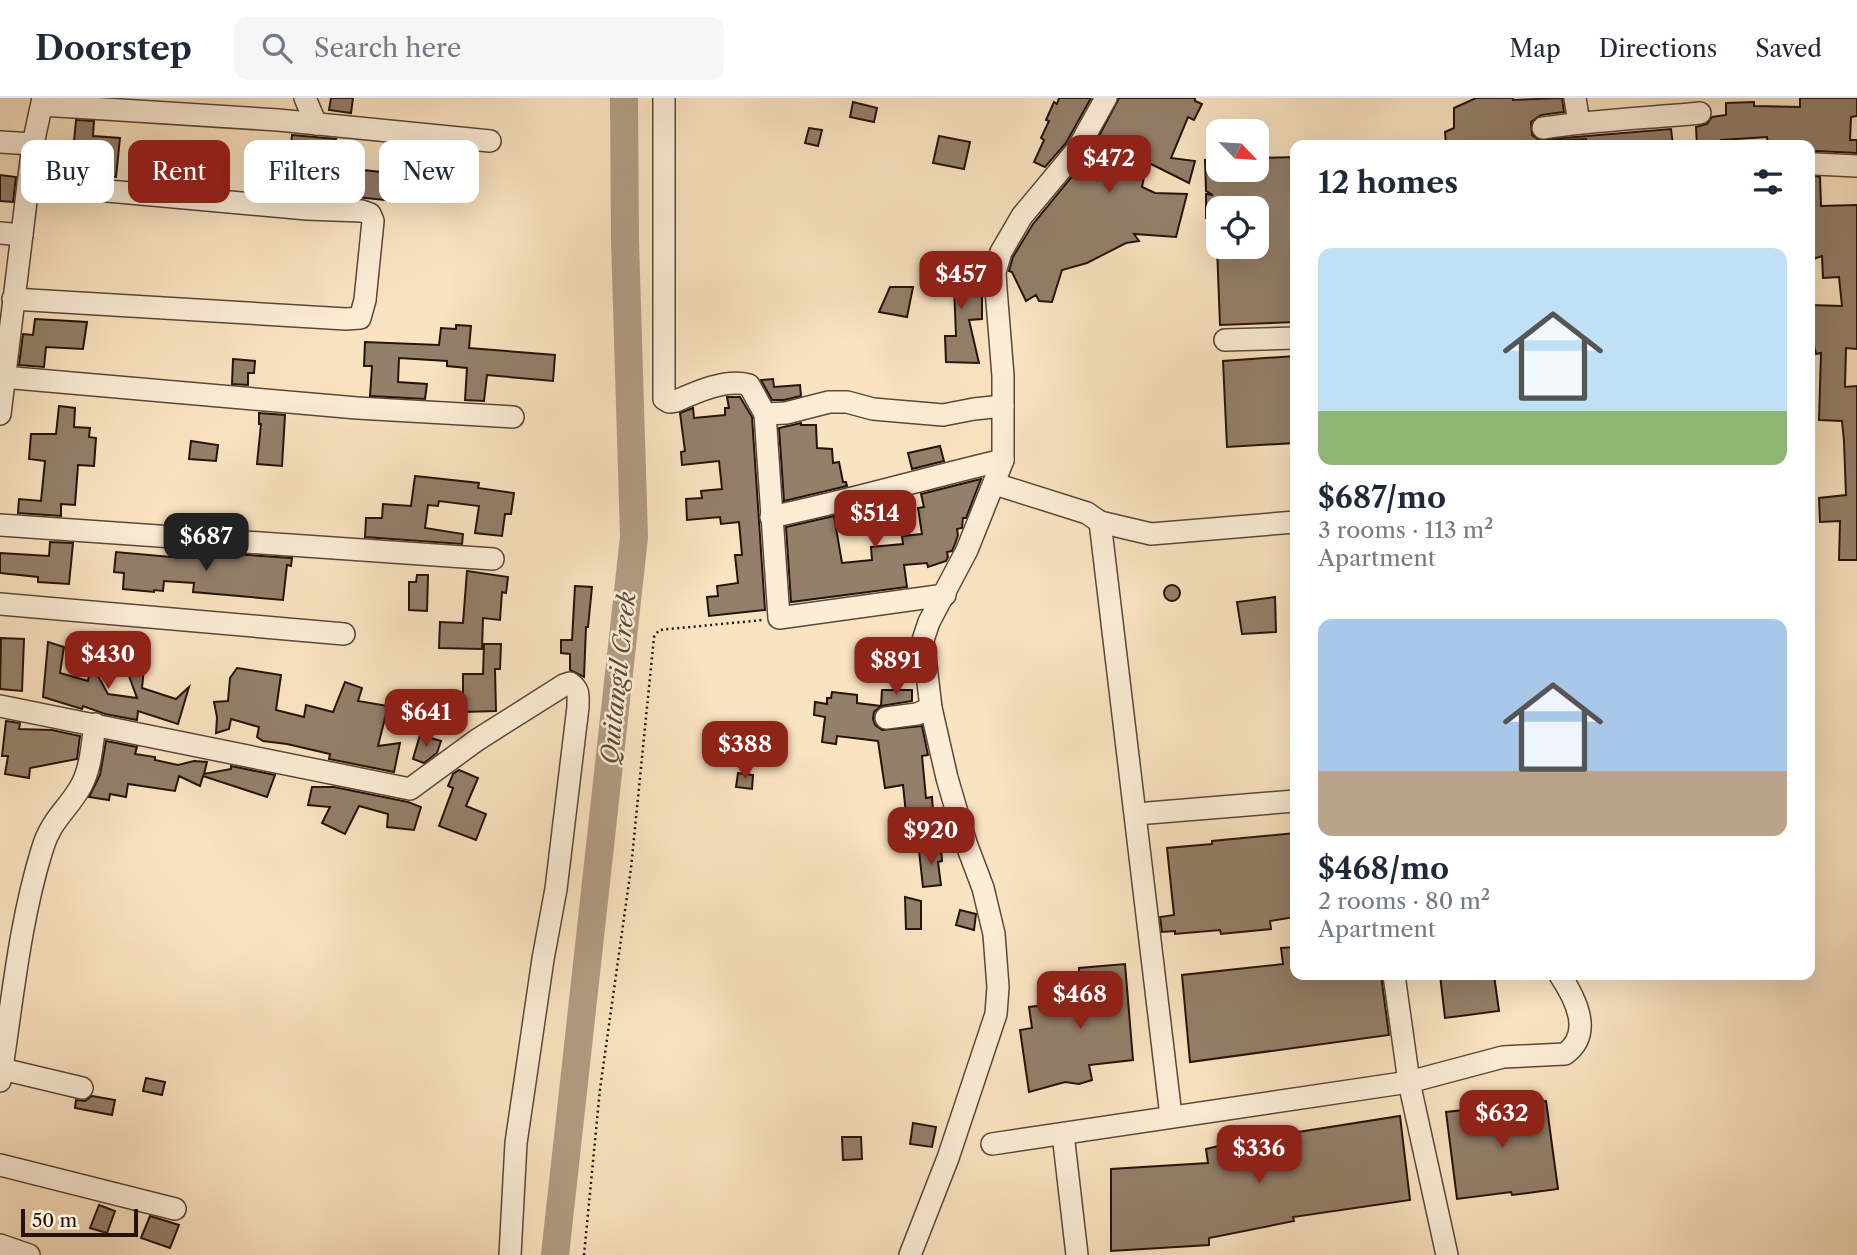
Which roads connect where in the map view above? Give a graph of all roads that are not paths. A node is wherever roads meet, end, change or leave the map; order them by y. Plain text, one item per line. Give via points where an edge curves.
1 (305, 98) edge
2 (664, 98) edge
3 (1106, 98) edge
4 (1575, 98) edge
5 (42, 102) edge
6 (1700, 113) dead end
7 (1579, 123) junction
8 (316, 124) junction
9 (1543, 128) dead end
10 (34, 140) edge
11 (490, 141) dead end
12 (0, 142) edge
13 (21, 143) edge
14 (1816, 164) dead end
15 (1857, 166) edge
16 (114, 192) edge
17 (27, 203) edge
18 (0, 233) edge
19 (22, 235) junction
20 (13, 299) junction
21 (1290, 338) edge
22 (1225, 340) dead end
23 (3, 377) junction
24 (1003, 406) junction
25 (0, 414) edge
26 (765, 414) junction
27 (513, 417) dead end
28 (1003, 460) junction
29 (995, 484) junction
30 (771, 517) junction
31 (1100, 522) junction
32 (1290, 522) edge
33 (0, 525) edge
34 (493, 559) dead end
35 (945, 595) junction
36 (0, 604) edge
37 (344, 634) dead end
38 (0, 706) edge
39 (931, 708) junction
40 (886, 718) dead end
41 (95, 724) junction
42 (1290, 801) edge
43 (1136, 814) junction
44 (1395, 980) edge
45 (1563, 980) edge
46 (1, 1075) edge
47 (1409, 1082) junction
48 (82, 1088) dead end
49 (1171, 1116) junction
50 (1063, 1134) junction
51 (992, 1144) dead end
52 (0, 1165) edge
53 (175, 1209) dead end
54 (0, 1245) edge
55 (29, 1255) edge
56 (510, 1255) edge
57 (910, 1255) edge
58 (1077, 1255) edge
59 (1447, 1255) edge

1 - 8 street
2 - 26 street via 664,399 676,401 741,382 749,385
3 - 24 street via 1077,150 1022,216 1001,252 995,272
4 - 7 street
5 - 8 street
5 - 10 street
6 - 7 street
7 - 9 street
8 - 11 street
12 - 13 street
14 - 15 street
16 - 20 street via 370,214 373,221 360,318
17 - 19 street
18 - 19 street
19 - 20 street
20 - 23 street
21 - 22 street
23 - 25 street
23 - 27 street
24 - 26 street via 943,415 829,402
24 - 28 street
26 - 30 street
28 - 29 street
28 - 30 street
29 - 31 street via 1087,513
29 - 35 street
30 - 35 street via 779,618
31 - 32 street via 1151,534
31 - 43 street
33 - 34 street
35 - 39 street via 923,640
36 - 37 street
38 - 41 street
39 - 40 street
39 - 57 street via 966,844 983,887 994,934 998,987 996,1014
41 - 46 street via 81,785 49,829 41,851
41 - 56 street via 410,789 564,685 576,687 578,707 556,889 516,1143
42 - 43 street
43 - 49 street
44 - 47 street
45 - 47 street via 1579,1009 1580,1022 1574,1045 1565,1054 1503,1058
46 - 48 street
47 - 49 street
47 - 59 street
49 - 50 street
50 - 51 street
50 - 58 street
52 - 53 street
54 - 55 street

